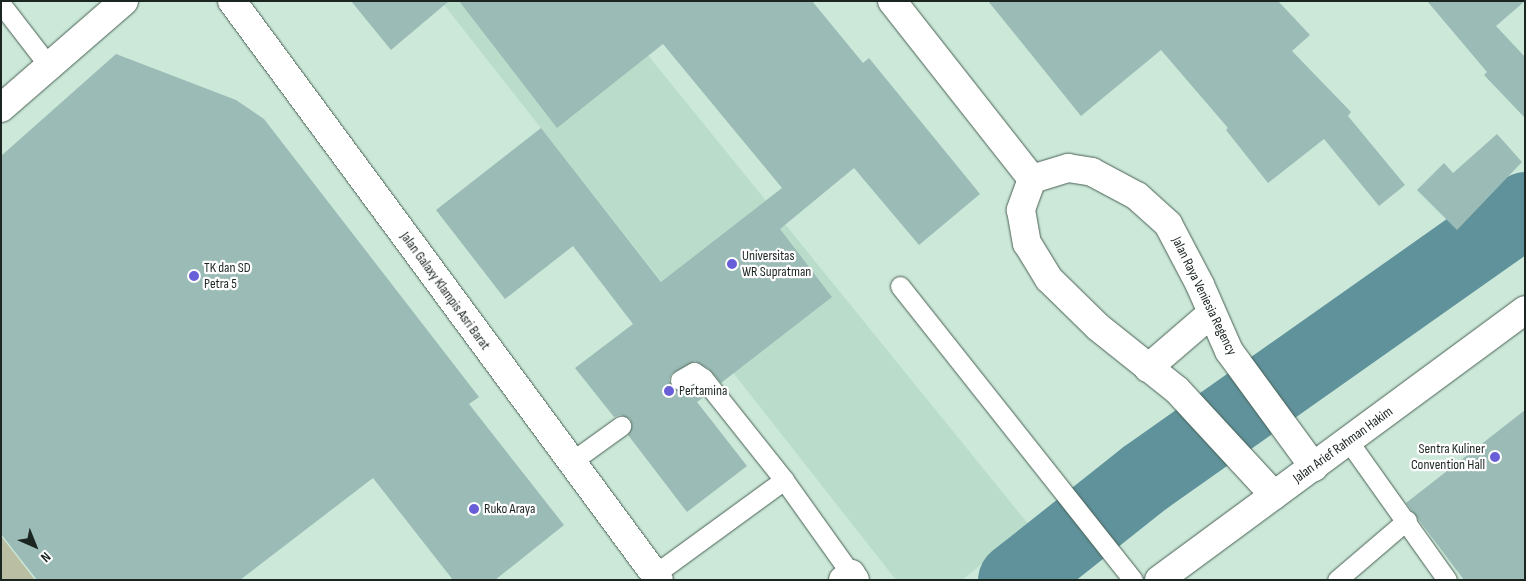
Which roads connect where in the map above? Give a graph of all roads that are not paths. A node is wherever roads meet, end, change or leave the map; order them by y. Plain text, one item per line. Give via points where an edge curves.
1 (124, 1) edge
2 (232, 1) edge
3 (892, 1) edge
4 (1, 4) edge
5 (49, 66) junction
6 (1, 108) edge
7 (1032, 179) junction
8 (900, 286) dead end
9 (1525, 310) edge
10 (1212, 314) junction
11 (1148, 368) junction
12 (680, 380) dead end
13 (621, 426) dead end
14 (1349, 442) junction
15 (571, 462) junction
16 (1314, 467) junction
17 (784, 480) junction
18 (1274, 496) junction
19 (1407, 520) junction
20 (657, 577) edge
21 (850, 578) edge
22 (1133, 580) edge
23 (1159, 580) edge
24 (1337, 580) edge
25 (1447, 580) edge

1 - 5 street
2 - 15 street, Jalan Galaxy Klampis Asri Barat
3 - 7 street
4 - 5 lane
5 - 6 street
7 - 10 street, Jalan Raya Veniesia Regency via 1068,168 1092,172 1137,196 1168,224 1187,257
7 - 11 street via 1021,210 1027,243 1049,279 1098,327
8 - 22 lane
9 - 14 street, Jalan Arief Rahman Hakim
10 - 11 street
10 - 16 street, Jalan Raya Veniesia Regency via 1229,351
11 - 18 street via 1177,390
12 - 17 lane via 694,372 703,378
13 - 15 lane
14 - 16 street, Jalan Arief Rahman Hakim
14 - 19 lane
15 - 20 street, Jalan Galaxy Klampis Asri Barat
16 - 18 street, Jalan Arief Rahman Hakim
17 - 20 lane
17 - 21 lane
18 - 23 street, Jalan Arief Rahman Hakim
19 - 24 lane
19 - 25 lane

